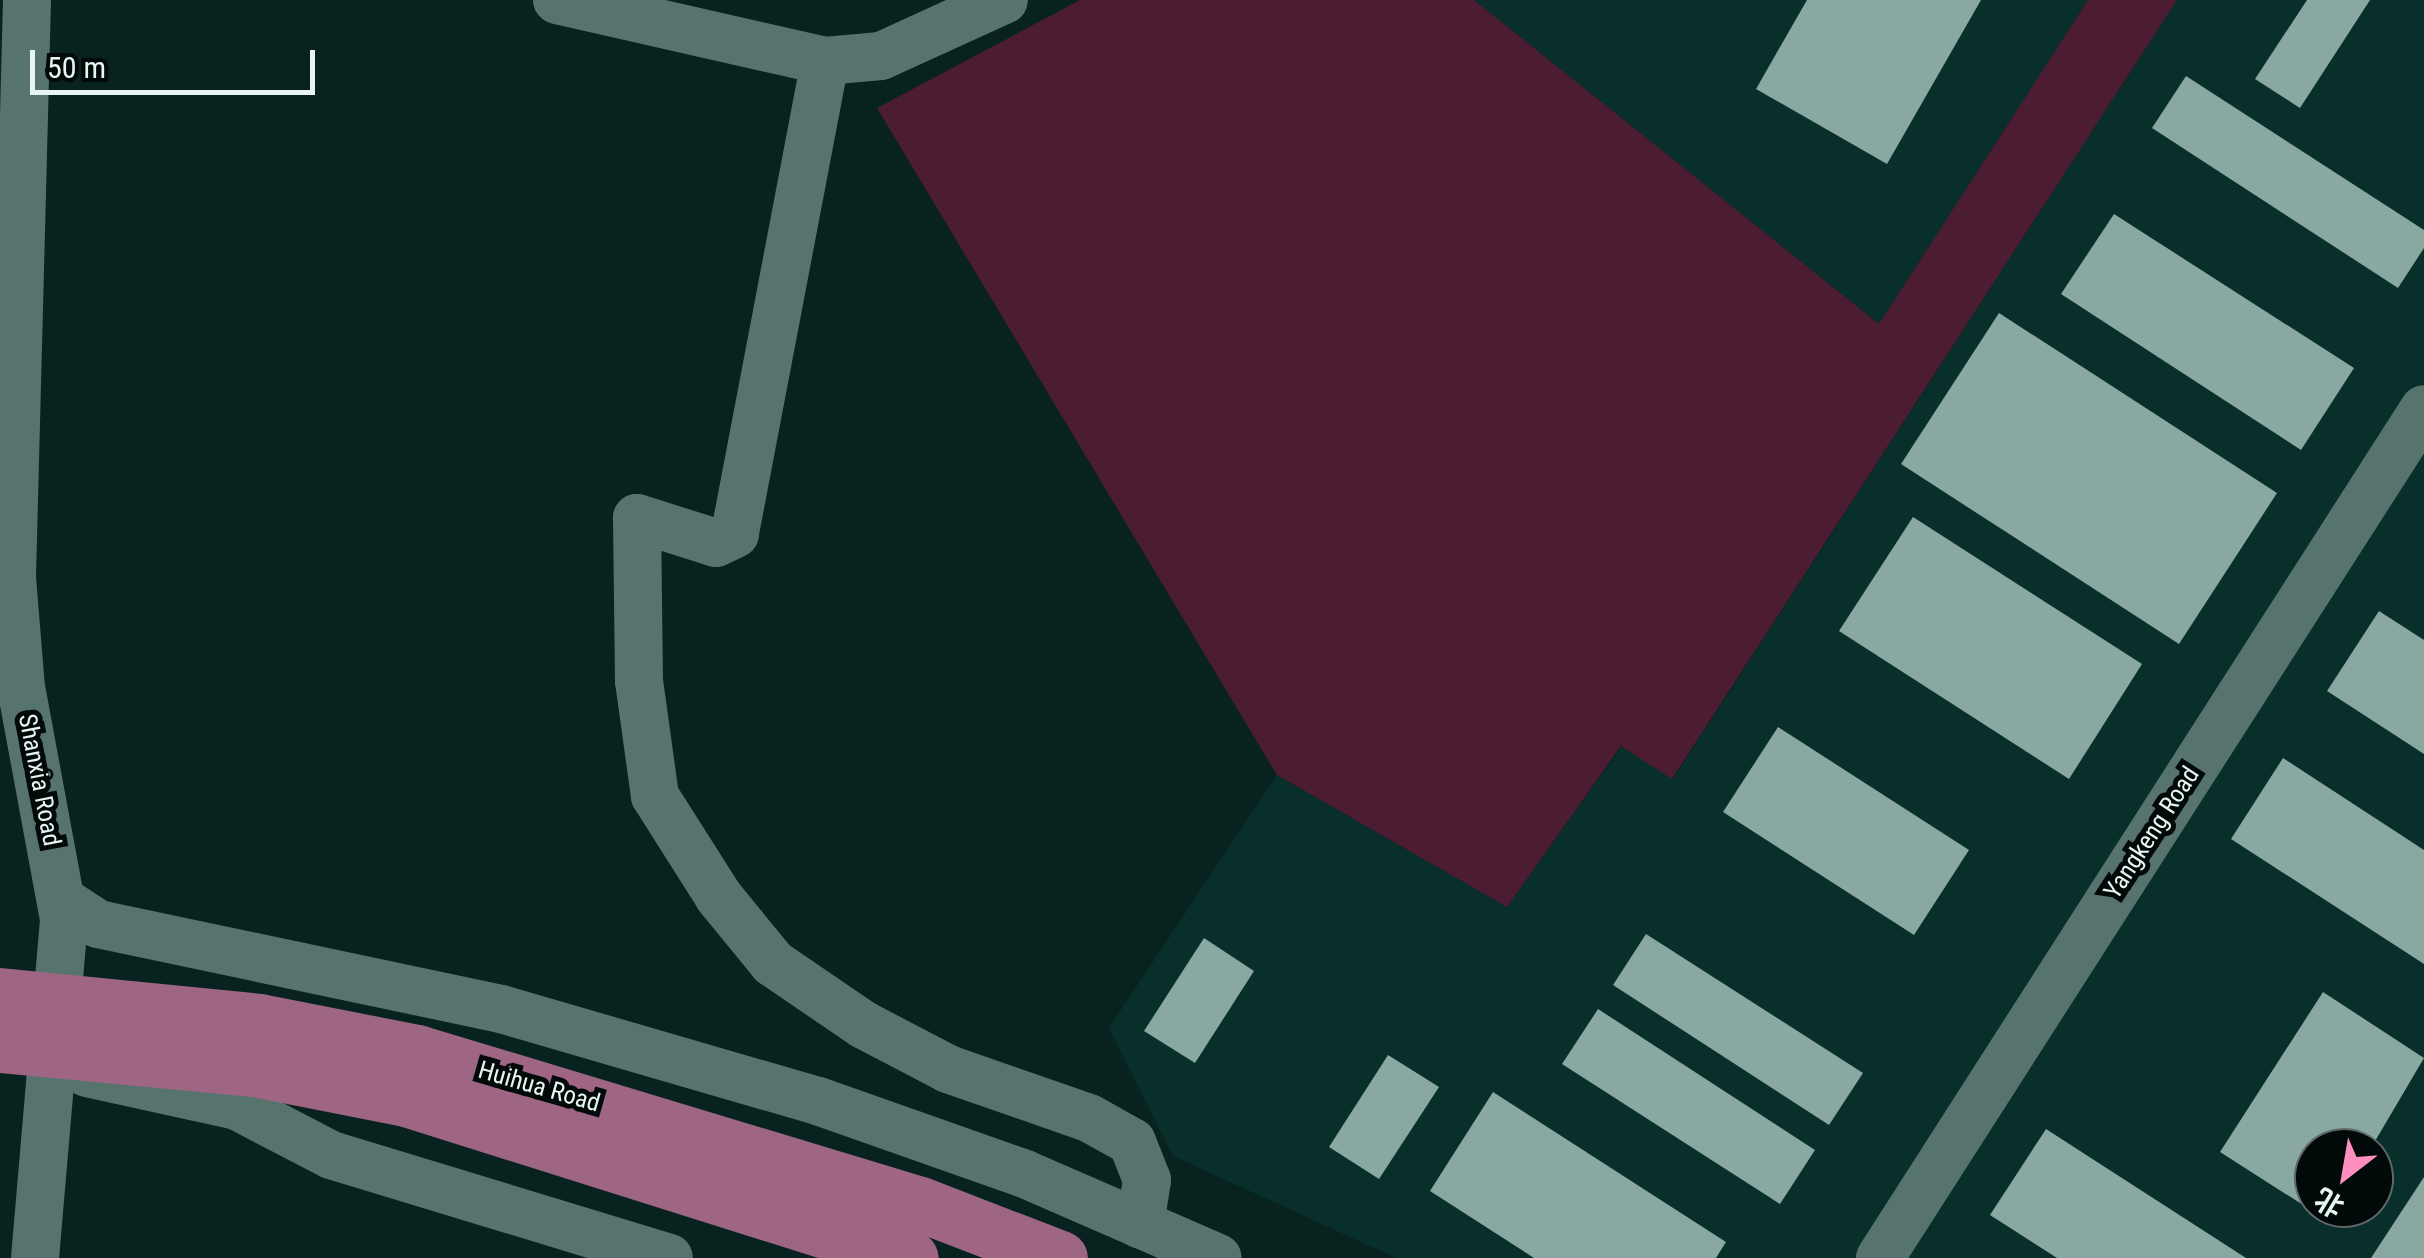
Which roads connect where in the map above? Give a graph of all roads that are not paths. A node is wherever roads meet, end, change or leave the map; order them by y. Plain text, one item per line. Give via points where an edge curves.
1 (26, 0) edge
2 (557, 0) edge
3 (1004, 0) edge
4 (826, 61) junction
5 (2424, 409) edge
6 (61, 900) junction
7 (0, 995) edge
8 (0, 1045) edge
9 (55, 1062) junction
10 (1140, 1224) junction
11 (907, 1257) edge
12 (35, 1258) edge
13 (669, 1258) edge
14 (1060, 1258) edge
15 (1218, 1258) edge
16 (1880, 1258) edge

1 - 6 street, Shanxia Road via 12,578 21,687
2 - 4 street
3 - 4 street via 881,56
4 - 10 street via 736,534 716,543 637,518 638,681 655,796 720,898 773,963 864,1025 948,1069 1090,1118 1132,1142 1147,1180
5 - 16 street, Yangkeng Road
6 - 9 street, Shanxia Road
6 - 10 street via 98,924 501,1010 818,1102 1025,1174
7 - 14 main road, Huihua Road via 259,1021 417,1052 920,1204
8 - 11 main road, Huihua Road via 254,1069 406,1099
9 - 12 street, Shanxia Road
9 - 13 street via 237,1106 348,1161
10 - 15 street

